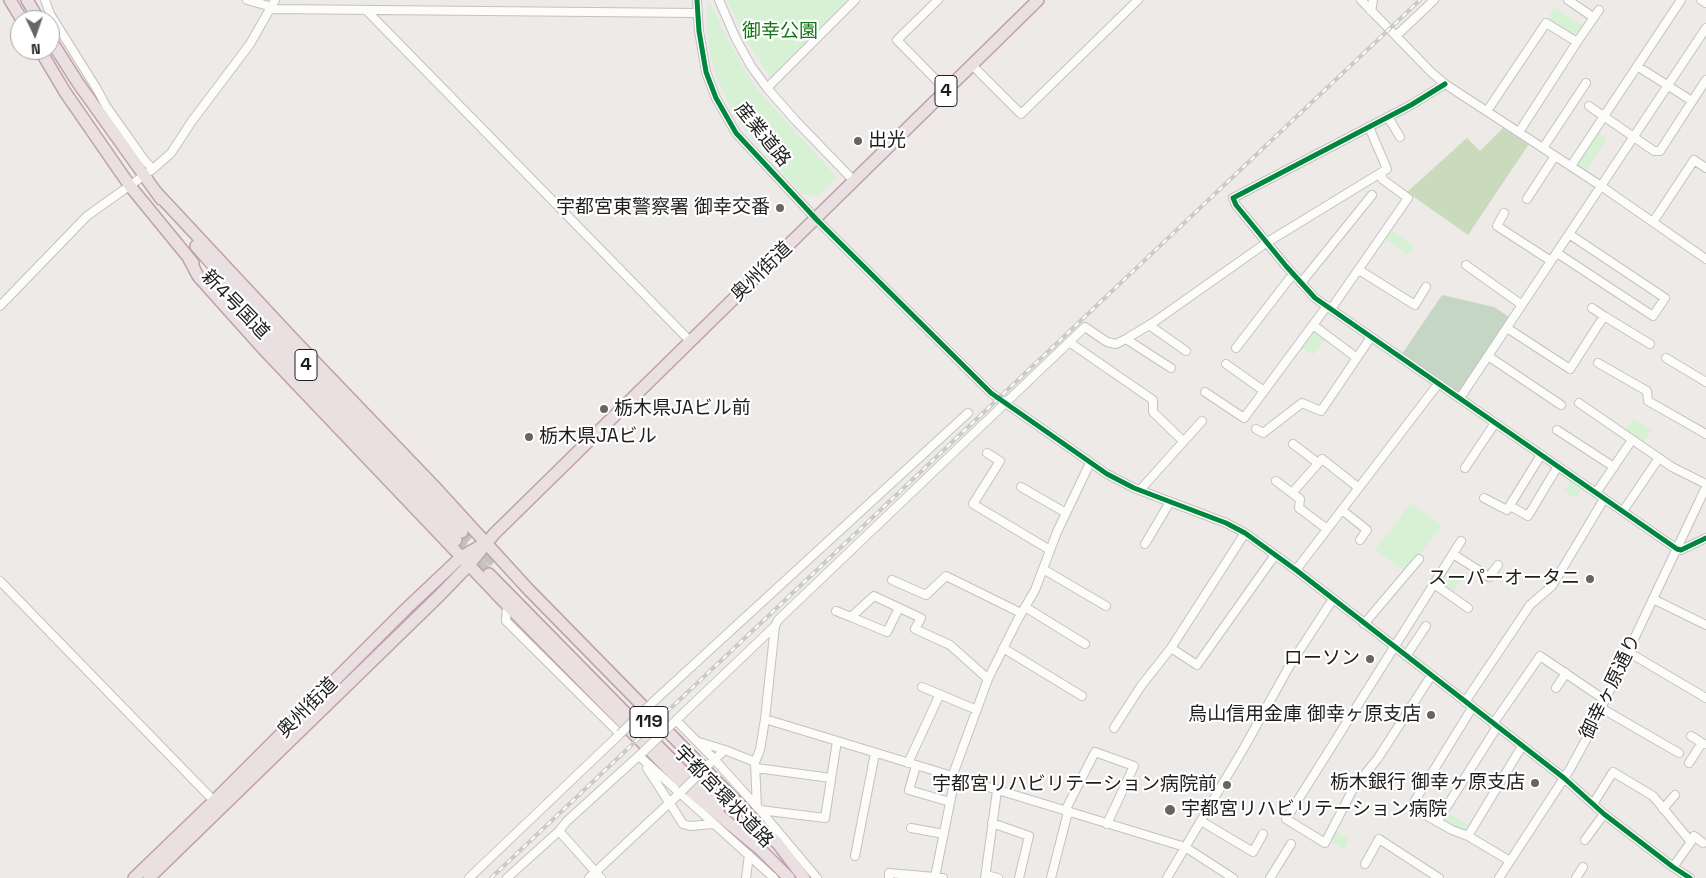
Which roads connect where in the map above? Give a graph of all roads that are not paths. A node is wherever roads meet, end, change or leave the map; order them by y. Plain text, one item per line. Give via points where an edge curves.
1 (45, 0) edge
2 (247, 0) edge
3 (698, 0) edge
4 (719, 0) edge
5 (855, 0) edge
6 (938, 0) edge
7 (1038, 0) edge
8 (1138, 0) edge
9 (1361, 0) edge
10 (1373, 0) edge
11 (1434, 0) edge
12 (1568, 0) edge
13 (1681, 0) edge
14 (1702, 0) edge
15 (1706, 3) edge
16 (273, 5) edge
17 (1599, 10) dead end
18 (367, 11) junction
19 (1371, 11) junction
20 (697, 13) junction
21 (1593, 18) junction
22 (1706, 28) edge
23 (1396, 36) junction
24 (1577, 42) junction
25 (60, 55) edge
26 (46, 60) edge
27 (972, 65) junction
28 (1637, 66) junction
29 (1706, 80) edge
30 (1586, 83) dead end
31 (1445, 84) junction
32 (1668, 86) junction
33 (767, 88) junction
34 (946, 90) junction
35 (1692, 101) junction
36 (1589, 106) dead end
37 (1487, 111) junction
38 (1604, 116) junction
39 (1388, 117) junction
40 (1369, 127) junction
41 (1519, 132) junction
42 (1400, 137) dead end
43 (1634, 137) junction
44 (1543, 148) junction
45 (1555, 156) junction
46 (1570, 166) junction
47 (1706, 168) edge
48 (149, 173) junction
49 (1381, 173) junction
50 (854, 181) junction
51 (130, 186) junction
52 (1601, 186) junction
53 (157, 193) junction
54 (1372, 195) dead end
55 (1527, 199) dead end
56 (1504, 213) dead end
57 (816, 219) junction
58 (1653, 222) junction
59 (1570, 234) junction
60 (1266, 243) junction
61 (1557, 253) junction
62 (189, 259) junction
63 (1706, 259) edge
64 (1551, 261) junction
65 (1466, 265) dead end
66 (1359, 270) junction
67 (1293, 274) junction
68 (1301, 284) junction
69 (1426, 287) dead end
70 (1522, 305) junction
71 (0, 306) edge
72 (1329, 308) junction
73 (1592, 308) dead end
74 (1604, 316) junction
75 (1149, 325) junction
76 (1313, 325) junction
77 (1507, 328) junction
78 (1371, 337) junction
79 (1126, 339) junction
80 (690, 342) junction
81 (1069, 342) junction
82 (1650, 344) dead end
83 (1236, 348) dead end
84 (1186, 351) dead end
85 (1488, 356) junction
86 (1357, 358) junction
87 (1666, 358) dead end
88 (1598, 363) dead end
89 (1226, 364) dead end
90 (1171, 368) dead end
91 (1706, 382) edge
92 (1438, 384) junction
93 (1264, 391) junction
94 (1205, 392) dead end
95 (1460, 398) junction
96 (1579, 403) dead end
97 (1007, 404) junction
98 (1561, 405) dead end
99 (968, 413) dead end
100 (1202, 421) dead end
101 (1495, 422) junction
102 (1256, 429) dead end
103 (1557, 430) dead end
104 (1706, 434) edge
105 (1632, 440) junction
106 (1183, 441) junction
107 (1293, 444) dead end
108 (987, 453) dead end
109 (1542, 455) junction
110 (1659, 458) junction
111 (1090, 463) junction
112 (1318, 463) junction
113 (1558, 466) junction
114 (1614, 467) junction
115 (1465, 468) dead end
116 (1276, 481) dead end
117 (1706, 486) edge
118 (1021, 487) dead end
119 (1358, 488) junction
120 (1140, 490) junction
121 (1292, 493) junction
122 (1596, 493) junction
123 (1484, 498) dead end
124 (1604, 499) junction
125 (1170, 502) junction
126 (1510, 506) junction
127 (1342, 510) junction
128 (1623, 511) junction
129 (1066, 513) junction
130 (1327, 529) junction
131 (1245, 533) junction
132 (1706, 538) edge
133 (1360, 540) dead end
134 (1460, 542) dead end
135 (486, 543) junction
136 (1145, 544) dead end
137 (1677, 549) junction
138 (1050, 550) junction
139 (1275, 554) junction
140 (1453, 554) junction
141 (1419, 558) dead end
142 (465, 561) junction
143 (1498, 564) dead end
144 (1043, 569) junction
145 (1296, 570) junction
146 (892, 580) dead end
147 (0, 582) edge
148 (1434, 584) junction
149 (1333, 599) junction
150 (1653, 599) junction
151 (507, 605) junction
152 (1106, 606) dead end
153 (899, 608) junction
154 (1468, 608) dead end
155 (1023, 610) junction
156 (836, 611) dead end
157 (851, 617) junction
158 (1364, 624) junction
159 (1706, 625) edge
160 (775, 626) junction
161 (1426, 626) dead end
162 (1085, 644) dead end
163 (1394, 646) junction
164 (1003, 648) junction
165 (1170, 648) junction
166 (1628, 652) junction
167 (1406, 656) junction
168 (1566, 673) junction
169 (1431, 676) junction
170 (988, 680) junction
171 (922, 687) dead end
172 (1556, 688) dead end
173 (940, 694) junction
174 (1082, 696) dead end
175 (1706, 698) edge
176 (1605, 700) junction
177 (1466, 702) junction
178 (1472, 708) junction
179 (1601, 708) junction
180 (977, 710) junction
181 (765, 719) junction
182 (674, 722) junction
183 (1495, 725) junction
184 (1114, 728) dead end
185 (620, 734) junction
186 (1691, 736) dead end
187 (697, 741) junction
188 (837, 741) junction
189 (1704, 744) edge
190 (1522, 746) junction
191 (725, 750) junction
192 (875, 753) junction
193 (1678, 753) dead end
194 (641, 754) junction
195 (712, 762) junction
196 (1689, 763) dead end
197 (756, 765) junction
198 (912, 765) junction
199 (831, 778) junction
200 (954, 778) junction
201 (1564, 778) junction
202 (997, 790) junction
203 (680, 792) junction
204 (1675, 795) dead end
205 (670, 802) junction
206 (950, 802) junction
207 (1592, 804) junction
208 (218, 805) junction
209 (1663, 808) junction
210 (758, 809) junction
211 (1067, 812) junction
212 (1604, 814) junction
213 (1201, 821) junction
214 (1438, 822) junction
215 (992, 823) junction
216 (713, 824) junction
217 (1107, 824) junction
218 (912, 828) dead end
219 (559, 831) junction
220 (944, 834) junction
221 (1263, 834) dead end
222 (1468, 836) junction
223 (1585, 840) dead end
224 (1691, 842) junction
225 (1703, 843) dead end
226 (1291, 844) dead end
227 (1185, 847) junction
228 (761, 850) junction
229 (749, 855) junction
230 (855, 856) dead end
231 (1510, 861) junction
232 (1365, 864) dead end
233 (1583, 867) dead end
234 (1674, 867) junction
235 (599, 875) edge
236 (986, 876) edge
237 (134, 878) edge
238 (149, 878) edge
239 (469, 878) edge
240 (507, 878) edge
241 (589, 878) edge
242 (746, 878) edge
243 (774, 878) edge
244 (789, 878) edge
245 (803, 878) edge
246 (816, 878) edge
247 (889, 878) edge
248 (939, 878) edge
249 (998, 878) edge
250 (1020, 878) edge
251 (1051, 878) edge
252 (1167, 878) edge
253 (1233, 878) edge
254 (1270, 878) edge
255 (1439, 878) edge
256 (1499, 878) edge
257 (1576, 878) edge
258 (1690, 878) edge

1 - 48 street via 50,14 106,106 145,160
2 - 16 street
3 - 20 street, 産業道路
4 - 33 street via 736,39
5 - 33 street
6 - 34 street via 896,40
7 - 27 highway, 奥州街道 / 4
8 - 27 street via 1021,114
9 - 19 street
10 - 19 street
11 - 23 street
12 - 21 street
13 - 28 street
14 - 15 street
16 - 18 street
16 - 48 street via 250,44 171,153
17 - 21 street
18 - 20 street
18 - 80 street
19 - 23 street
20 - 57 street, 産業道路 via 706,72 729,122
21 - 24 street
22 - 32 street
23 - 31 street
24 - 37 street via 1546,23
24 - 41 street
25 - 48 highway, 新4号国道 / 4 via 78,83
26 - 51 highway, 新4号国道 / 4
27 - 34 highway, 奥州街道 / 4
28 - 32 street
28 - 38 street
29 - 35 street
30 - 44 street
31 - 37 street
31 - 39 street
32 - 35 street
32 - 43 street
33 - 50 street
34 - 50 highway, 奥州街道 / 4
35 - 43 street via 1660,151 1654,151
36 - 38 street
37 - 41 street
38 - 43 street
38 - 46 street
39 - 40 street
39 - 42 street
40 - 49 street via 1388,169
40 - 60 street via 1233,198
41 - 44 street
43 - 52 street
44 - 45 street
45 - 46 street
45 - 55 street
46 - 52 street
47 - 58 street via 1694,160
48 - 51 street
48 - 53 highway, 新4号国道 / 4
49 - 60 street
49 - 66 street via 1382,179 1408,198
50 - 57 highway, 奥州街道 / 4
51 - 62 highway, 新4号国道 / 4
51 - 71 street via 88,216
52 - 58 street
52 - 59 street
53 - 62 highway, 新4号国道 / 4 via 186,234 232,287 459,536
53 - 135 highway
54 - 68 street
56 - 64 street via 1497,226
57 - 80 highway, 奥州街道 / 4
57 - 97 street, 産業道路 via 991,393
58 - 63 street
59 - 61 street
59 - 61 street via 1665,298 1652,316
60 - 67 street
60 - 75 street
61 - 64 street
62 - 142 highway via 198,276 267,353
64 - 70 street
65 - 70 street
66 - 69 street via 1415,305
66 - 72 street
67 - 68 street
67 - 83 street
68 - 72 street
70 - 77 street
72 - 76 street
72 - 78 street
73 - 74 street
74 - 77 street via 1570,369
74 - 82 street
75 - 79 street
75 - 84 street
76 - 86 street
76 - 93 street
77 - 85 street
78 - 86 street
78 - 92 street
79 - 81 street via 1116,344 1107,342 1085,328
79 - 90 street
80 - 135 highway, 奥州街道 / 4
81 - 97 street
81 - 106 street via 1153,400 1153,412
85 - 95 street
85 - 98 street
86 - 102 street via 1321,411 1302,403 1263,433
87 - 91 street
88 - 104 street via 1647,391 1648,401
89 - 93 street
92 - 95 street
92 - 119 street
93 - 94 street via 1244,418
95 - 101 street
96 - 105 street
97 - 111 street, 産業道路
97 - 160 street
99 - 185 street, bridge
100 - 106 street
101 - 109 street
101 - 115 street
103 - 114 street
105 - 110 street
105 - 114 street
106 - 120 street
107 - 112 street
108 - 138 street via 1000,461 973,504
109 - 113 street
109 - 126 street
110 - 117 street
110 - 128 street
111 - 120 street, 産業道路
111 - 129 street
112 - 119 street via 1322,459
112 - 121 street
113 - 122 street
113 - 126 street via 1528,516
114 - 122 street
116 - 121 street
117 - 137 street, 御幸ヶ原通り
118 - 129 street
119 - 127 street
120 - 125 street, 産業道路
121 - 130 street via 1300,499 1299,508
122 - 124 street
123 - 126 street via 1507,510
124 - 128 street
124 - 177 street via 1552,586 1530,605
125 - 131 street, 産業道路 via 1226,522
125 - 136 street
127 - 130 street
127 - 133 street via 1367,530
128 - 137 street
129 - 138 street
130 - 145 street
131 - 139 street, 産業道路
131 - 165 street
132 - 137 street
134 - 140 street
135 - 142 highway, 奥州街道 / 4
135 - 245 highway via 783,850
137 - 150 street, 御幸ヶ原通り
138 - 144 street
139 - 145 street, 産業道路
139 - 165 street via 1197,665
140 - 143 street via 1489,577
140 - 148 street
141 - 158 street
142 - 151 highway
142 - 208 highway, 奥州街道 / 4
144 - 152 street
144 - 155 street
145 - 149 street, 産業道路
146 - 155 street via 926,595 946,576
147 - 208 street
148 - 154 street
148 - 163 street
149 - 158 street, 産業道路
149 - 213 street via 1290,665
150 - 159 street
150 - 166 street, 御幸ヶ原通り
151 - 185 street via 506,621
151 - 228 highway via 690,791
153 - 157 street via 874,596
153 - 157 street via 887,632
153 - 170 street via 921,618 916,629 950,645
155 - 162 street
155 - 164 street
156 - 157 street
158 - 163 street, 産業道路
160 - 181 street
160 - 182 street
161 - 167 street
163 - 167 street, 産業道路
163 - 169 street via 1286,819 1325,842 1353,789 1378,758
164 - 170 street
164 - 174 street
165 - 184 street
166 - 175 street
166 - 176 street, 御幸ヶ原通り
167 - 169 street, 産業道路
168 - 172 street
168 - 176 street
168 - 183 street via 1540,656
169 - 177 street, 産業道路
170 - 180 street
171 - 173 street
173 - 180 street
173 - 198 street
176 - 179 street, 御幸ヶ原通り
177 - 178 street, 産業道路
178 - 183 street, 産業道路
178 - 214 street via 1411,807
179 - 193 street
179 - 201 street, 御幸ヶ原通り
180 - 200 street
181 - 188 street
181 - 197 street
182 - 187 street
182 - 194 street, bridge
183 - 190 street, 産業道路
183 - 214 street
185 - 239 street
186 - 189 street
187 - 191 street
187 - 195 street
188 - 192 street
188 - 199 street
189 - 196 street
190 - 201 street, 産業道路
190 - 222 street
191 - 195 street
191 - 197 street
192 - 198 street
192 - 230 street
194 - 203 street
194 - 205 street
194 - 219 street
195 - 203 street, bridge
195 - 210 street
197 - 199 street
197 - 210 street
198 - 200 street
198 - 206 street via 910,790
199 - 210 street via 825,818
200 - 202 street
200 - 206 street
201 - 207 street, 産業道路
201 - 231 street, 御幸ヶ原通り
202 - 211 street
202 - 215 street
203 - 205 street
203 - 216 street
204 - 209 street
205 - 216 street via 686,826
205 - 235 street
206 - 220 street
207 - 209 street via 1613,772 1653,796
207 - 212 street, 産業道路
208 - 237 highway, 奥州街道 / 4
208 - 238 highway, 奥州街道 / 4
209 - 224 street
210 - 246 street
211 - 217 street
211 - 217 street via 1095,752 1134,766
211 - 251 street
212 - 223 street
212 - 234 street, 産業道路
213 - 221 street via 1252,852
213 - 227 street
214 - 222 street
215 - 236 street
215 - 250 street via 1029,836
216 - 229 street
217 - 227 street
218 - 220 street
219 - 235 street
219 - 240 street
220 - 248 street
222 - 231 street
224 - 225 street via 1694,836
224 - 234 street
226 - 254 street
227 - 252 street
227 - 253 street
228 - 244 highway, 宇都宮環状道路 / 119
228 - 245 highway, 宇都宮環状道路 / 119 via 493,570
229 - 242 street
229 - 243 street
231 - 256 street, 御幸ヶ原通り
232 - 255 street via 1379,839
233 - 257 street
234 - 258 street, 産業道路
235 - 241 street
236 - 249 street
247 - 248 street via 889,873

